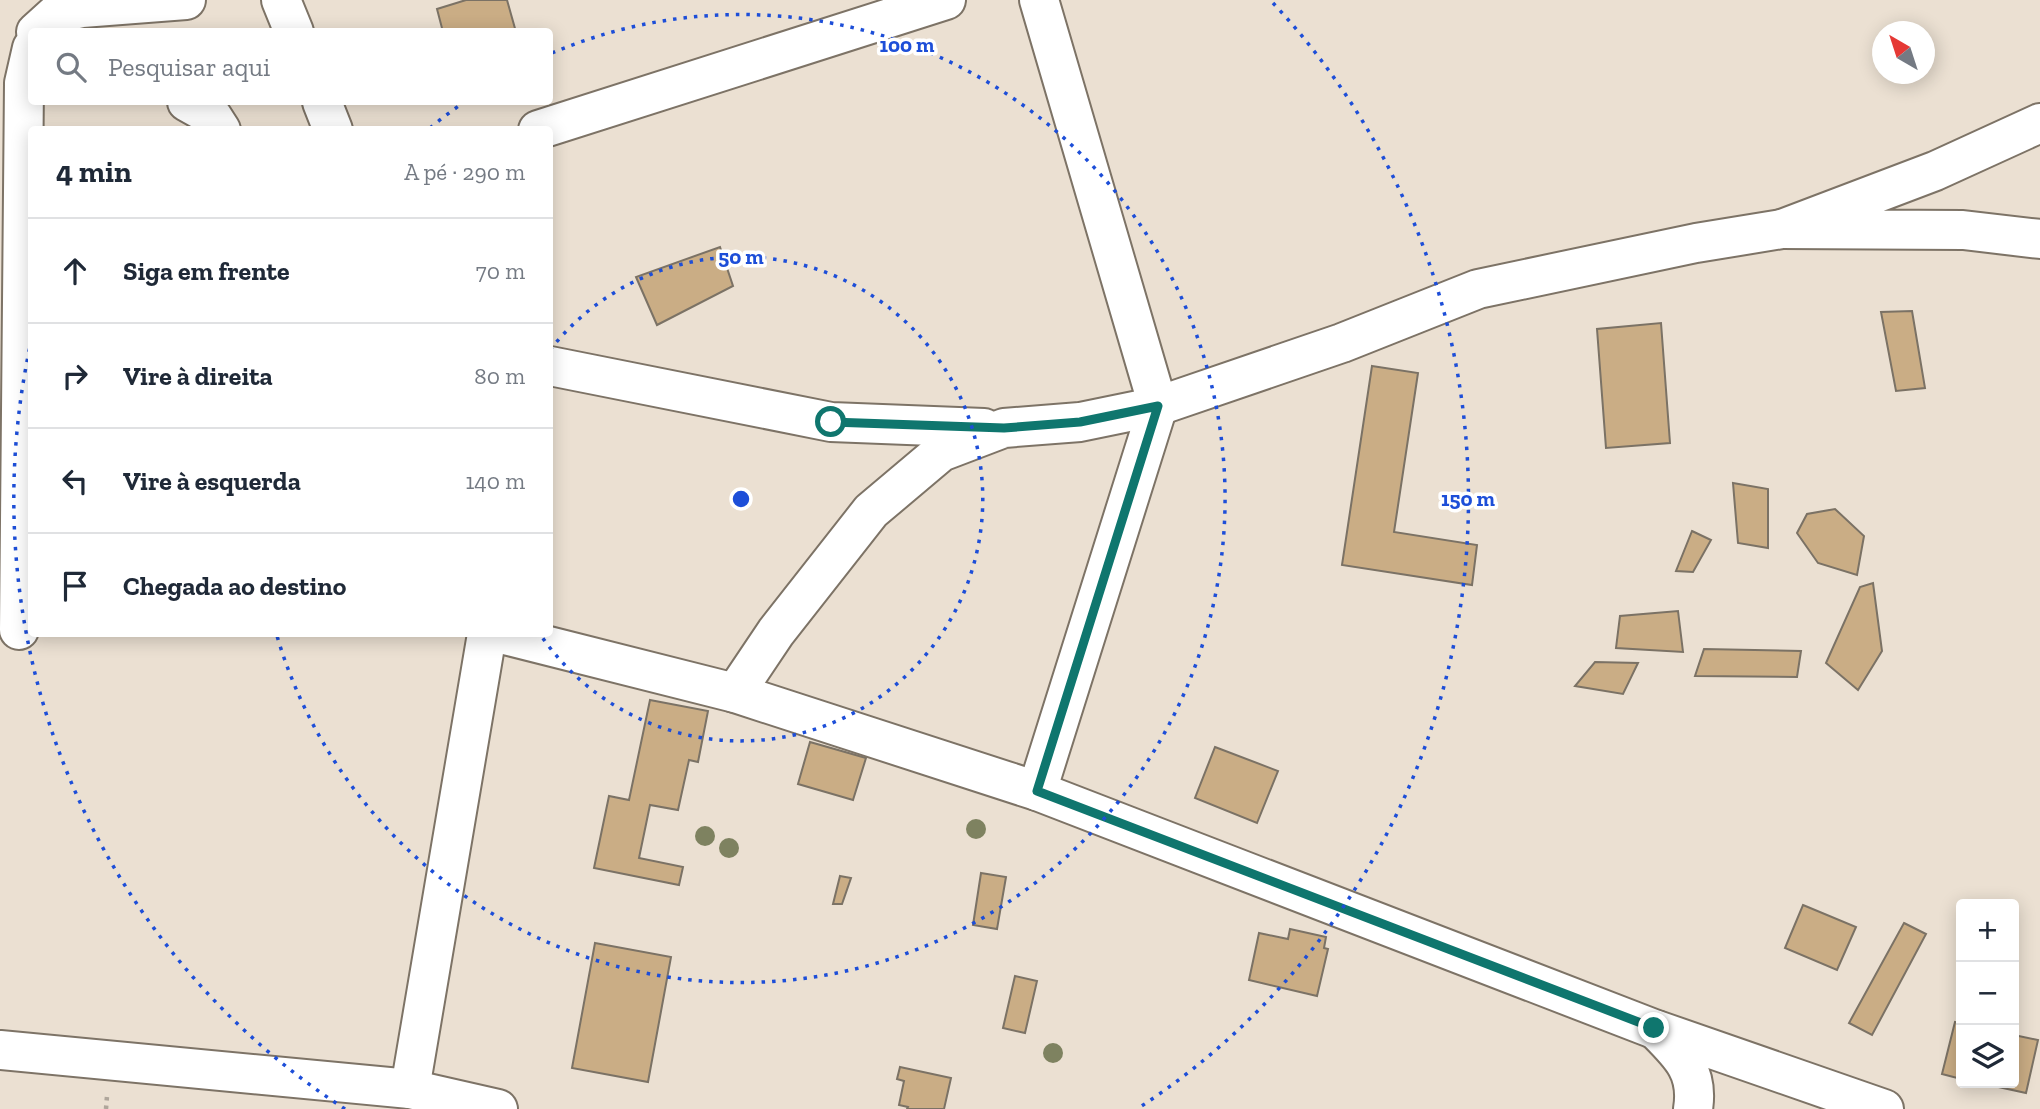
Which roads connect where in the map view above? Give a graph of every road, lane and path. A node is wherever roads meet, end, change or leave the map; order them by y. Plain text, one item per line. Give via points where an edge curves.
1 (187, 0) edge
2 (281, 0) edge
3 (946, 0) edge
4 (1039, 0) edge
5 (40, 28) edge
6 (292, 28) edge
7 (22, 74) edge
8 (192, 105) edge
9 (323, 105) edge
10 (2040, 123) edge
11 (218, 126) edge
12 (331, 126) edge
13 (551, 126) edge
14 (1783, 229) junction
15 (2040, 239) edge
16 (553, 367) edge
17 (1158, 406) junction
18 (1004, 428) junction
19 (17, 630) edge
20 (485, 637) edge
21 (513, 637) edge
22 (735, 693) junction
23 (1037, 791) junction
24 (1654, 1028) junction
25 (0, 1050) edge
26 (410, 1089) junction
27 (498, 1109) edge
28 (1693, 1109) edge
29 (1884, 1109) edge

1 - 5 street via 82,8 56,14
2 - 6 street
3 - 13 street
4 - 17 street
7 - 19 street
8 - 11 street via 212,116
9 - 12 street
10 - 14 street via 1935,171
14 - 15 street via 1962,230
14 - 17 street via 1478,289 1342,343
16 - 18 street via 831,422
17 - 18 street via 1080,422
17 - 23 street
18 - 22 street via 941,452 871,510
20 - 26 street
21 - 22 street
22 - 23 street
23 - 24 street
24 - 28 street via 1688,1068 1696,1090
24 - 29 street
25 - 26 street
26 - 27 street

